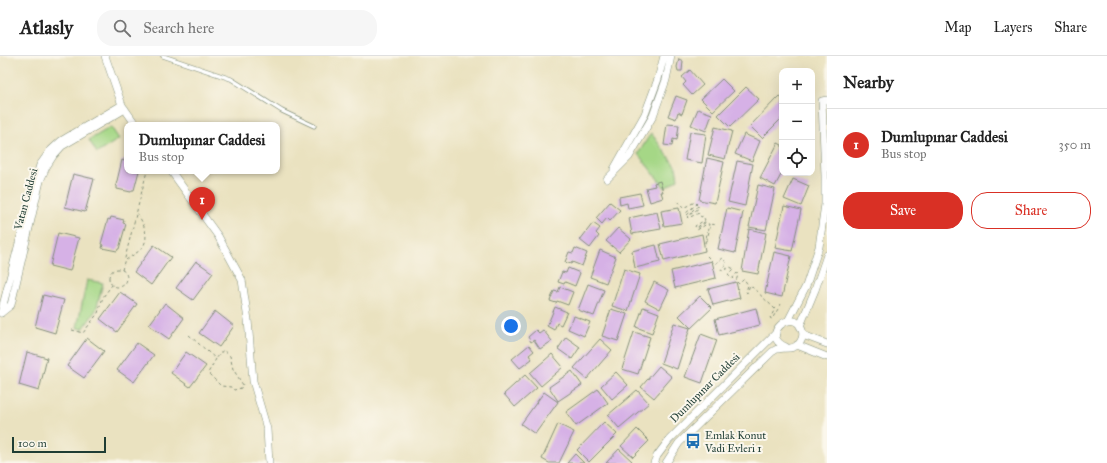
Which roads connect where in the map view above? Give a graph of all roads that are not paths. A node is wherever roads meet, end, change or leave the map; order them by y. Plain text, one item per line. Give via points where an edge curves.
1 (105, 56) edge
2 (163, 56) edge
3 (664, 56) edge
4 (671, 56) edge
5 (827, 100) edge
6 (123, 107) junction
7 (134, 122) edge
8 (314, 126) dead end
9 (173, 174) edge
10 (827, 254) edge
11 (1, 313) edge
12 (788, 320) junction
13 (800, 326) junction
14 (776, 333) junction
15 (803, 335) junction
16 (827, 344) edge
17 (797, 345) junction
18 (786, 348) junction
19 (827, 358) edge
20 (269, 463) edge
21 (654, 463) edge
22 (666, 463) edge

1 - 6 street
2 - 8 lane via 231,79 282,111
3 - 4 street via 645,114 607,179 629,157 653,116 666,80
5 - 12 street via 822,101 825,204 819,247 806,286
6 - 7 street
6 - 11 street, Vatan Caddesi via 61,141 40,165
9 - 20 street via 218,236 242,280 253,381 267,429
10 - 13 street
12 - 13 street
12 - 14 street via 780,324
13 - 15 street
14 - 18 street via 777,340
14 - 21 street, Dumlupınar Caddesi via 669,440
15 - 16 street
15 - 17 street
17 - 18 street
17 - 19 street
18 - 22 street, Dumlupınar Caddesi via 772,352 679,443

